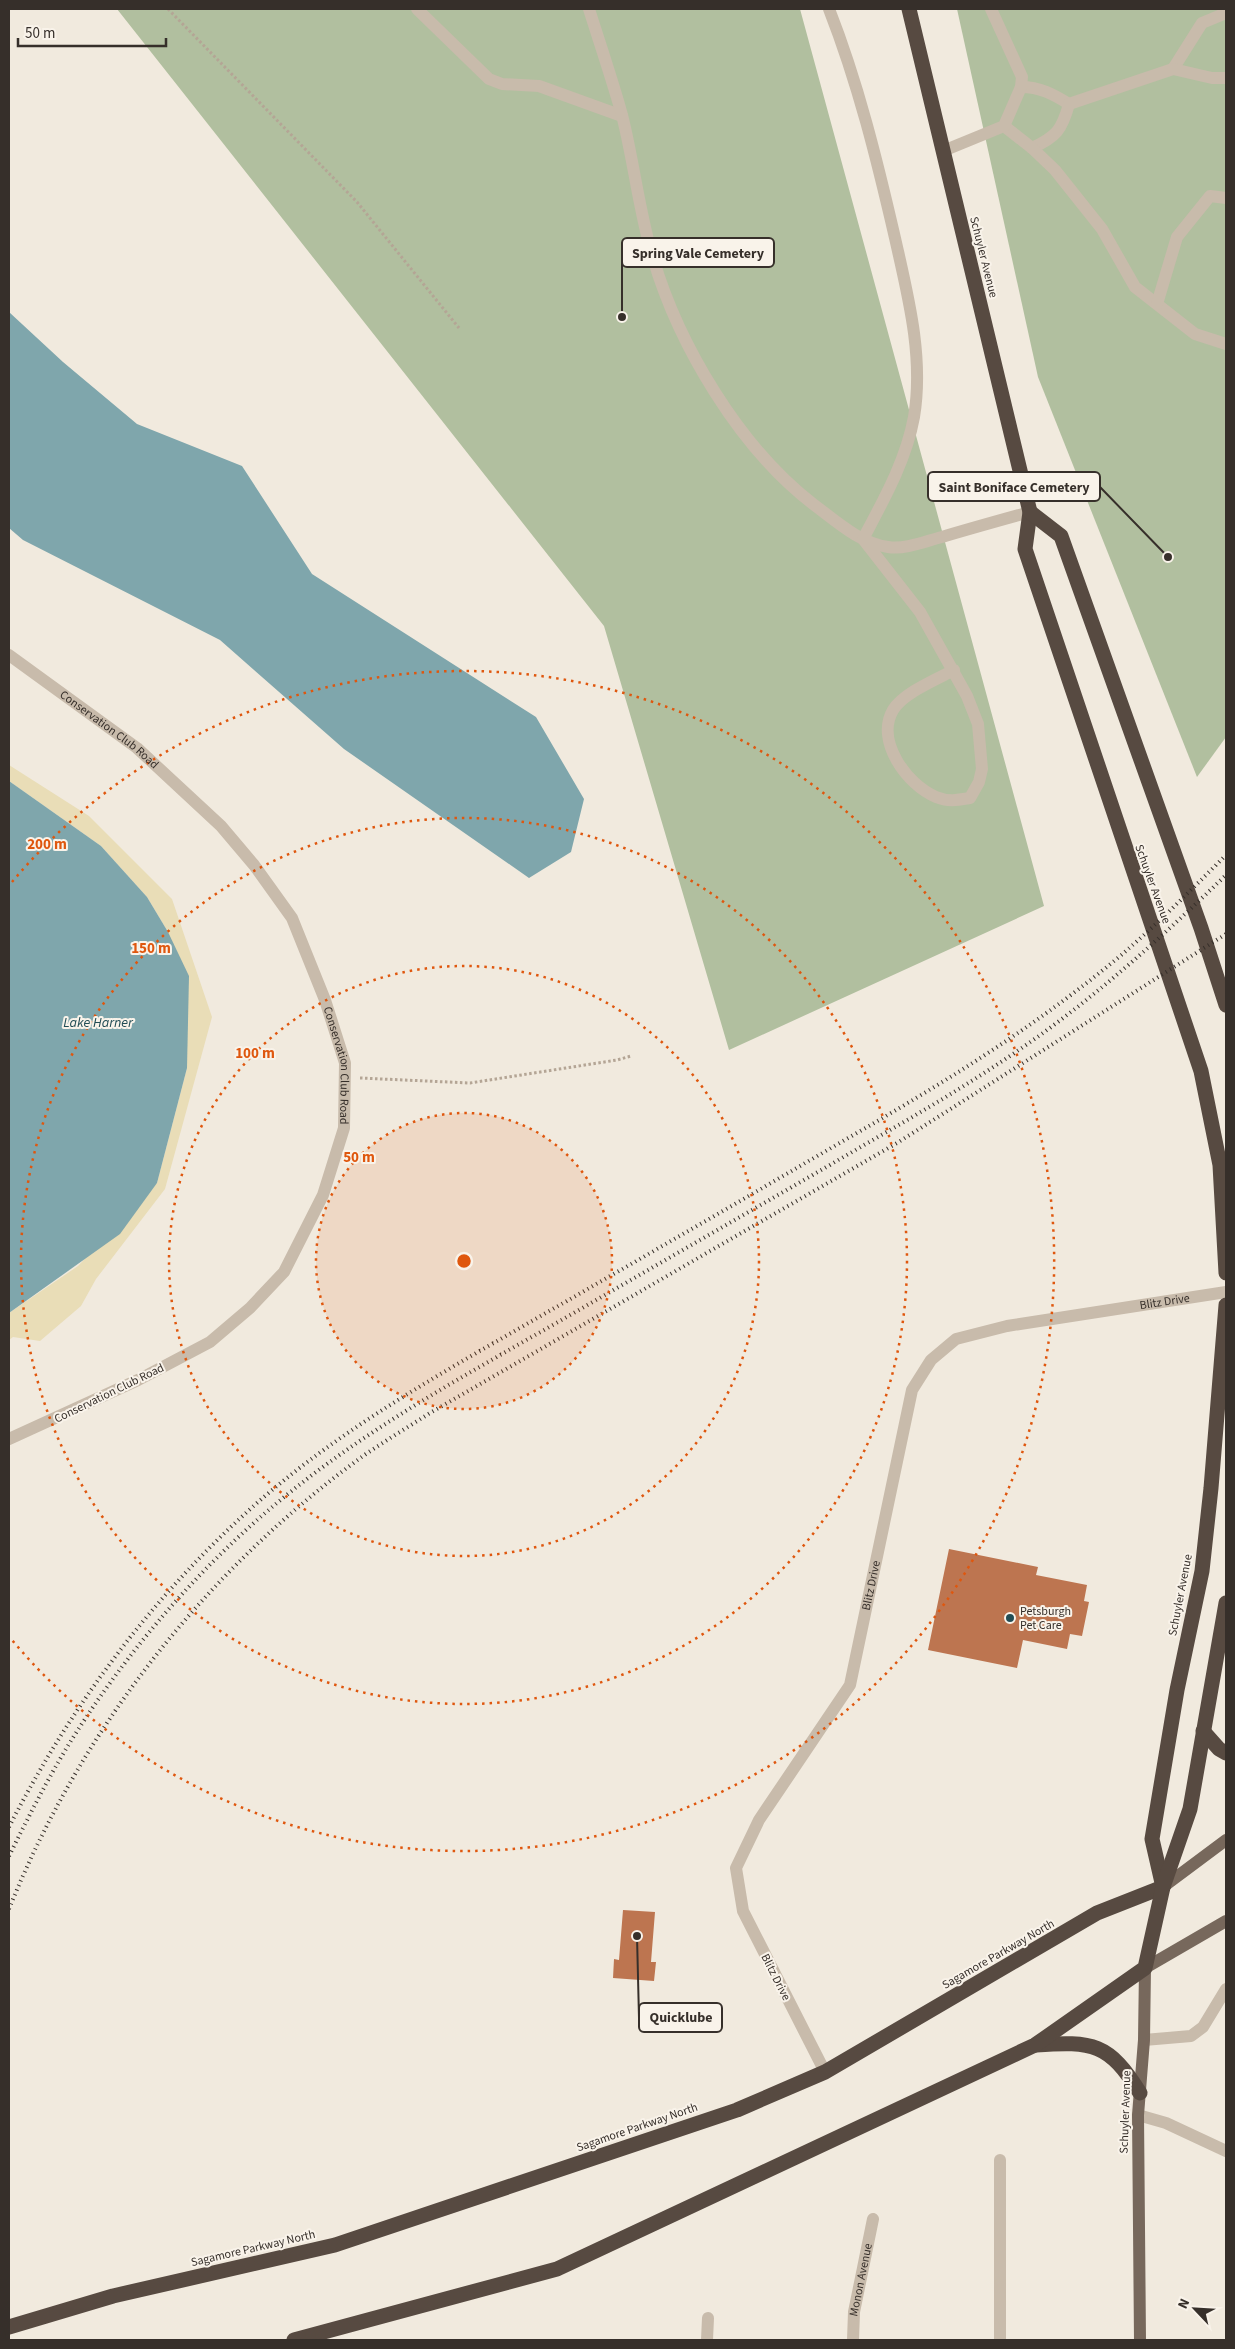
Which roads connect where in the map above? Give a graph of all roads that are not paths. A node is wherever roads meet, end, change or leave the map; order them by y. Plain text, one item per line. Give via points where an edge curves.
1 (417, 9) edge
2 (589, 9) edge
3 (829, 9) edge
4 (909, 9) edge
5 (991, 9) edge
6 (1226, 13) edge
7 (1173, 69) junction
8 (1226, 78) edge
9 (1021, 87) junction
10 (1068, 104) junction
11 (622, 116) junction
12 (1004, 126) junction
13 (1032, 148) junction
14 (943, 151) junction
15 (1226, 198) edge
16 (1157, 304) junction
17 (1226, 344) edge
18 (1030, 512) junction
19 (864, 540) junction
20 (9, 655) edge
21 (954, 670) junction
22 (1226, 1005) edge
23 (1226, 1273) edge
24 (1226, 1292) edge
25 (1226, 1305) edge
26 (9, 1439) edge
27 (1226, 1603) edge
28 (1203, 1731) junction
29 (1226, 1753) edge
30 (1226, 1840) edge
31 (1163, 1887) junction
32 (1226, 1920) edge
33 (1145, 1968) junction
34 (1226, 1989) edge
35 (1144, 2040) junction
36 (1034, 2045) junction
37 (825, 2072) junction
38 (1140, 2093) junction
39 (1138, 2115) junction
40 (1226, 2151) edge
41 (1000, 2160) dead end
42 (872, 2219) dead end
43 (708, 2318) dead end
44 (9, 2327) edge
45 (294, 2340) edge
46 (707, 2340) edge
47 (853, 2340) edge
48 (1000, 2340) edge
49 (1140, 2340) edge

1 - 11 street via 489,79 502,84 539,86
2 - 11 street
3 - 19 street via 859,94 887,202 912,315 916,358 914,416 906,448
4 - 14 highway, Schuyler Avenue
5 - 9 street via 1022,77
6 - 7 street via 1202,23
7 - 8 street
7 - 10 street
9 - 10 street via 1048,92
9 - 12 street
10 - 13 street via 1064,122 1052,139
11 - 19 street via 652,257 683,336 716,396 765,459 793,488
12 - 13 street
12 - 14 street
13 - 16 street via 1055,170 1102,229 1135,287
14 - 18 highway, Schuyler Avenue
15 - 16 street via 1210,196 1177,236
16 - 17 street via 1194,334
18 - 19 street via 915,544 889,548
18 - 22 highway via 1061,536
18 - 23 highway, Schuyler Avenue via 1025,549 1201,1071 1220,1165
19 - 21 street via 920,612
20 - 26 street, Conservation Club Road via 137,748 221,826 254,865 292,918 307,950 345,1063 344,1128 323,1196 284,1272 257,1301 210,1342 138,1380
21 - 21 street via 978,724 982,769 970,798 954,801 938,798 910,778 890,745 888,722 894,708 904,698
24 - 37 street, Blitz Drive via 1007,1326 956,1339 931,1360 912,1390 850,1685 759,1820 736,1868 743,1911
25 - 31 highway, Schuyler Avenue via 1202,1571 1177,1690 1152,1839
27 - 28 highway, Schuyler Avenue
28 - 29 highway
28 - 31 highway, Schuyler Avenue via 1190,1808
30 - 31 main road, Sagamore Parkway North
31 - 33 highway, Schuyler Avenue
31 - 37 highway, Sagamore Parkway North via 1097,1914
32 - 33 main road
33 - 35 main road, Schuyler Avenue
33 - 36 highway
34 - 35 street via 1203,2028 1191,2036
35 - 38 main road, Schuyler Avenue
36 - 38 highway via 1074,2042 1098,2049 1114,2057
36 - 45 highway via 556,2269
37 - 44 highway, Sagamore Parkway North via 737,2110 335,2245 113,2296
38 - 39 main road, Schuyler Avenue
39 - 40 street via 1166,2123
39 - 49 main road, Schuyler Avenue
41 - 48 street
42 - 47 street, Monon Avenue via 854,2312
43 - 46 street

